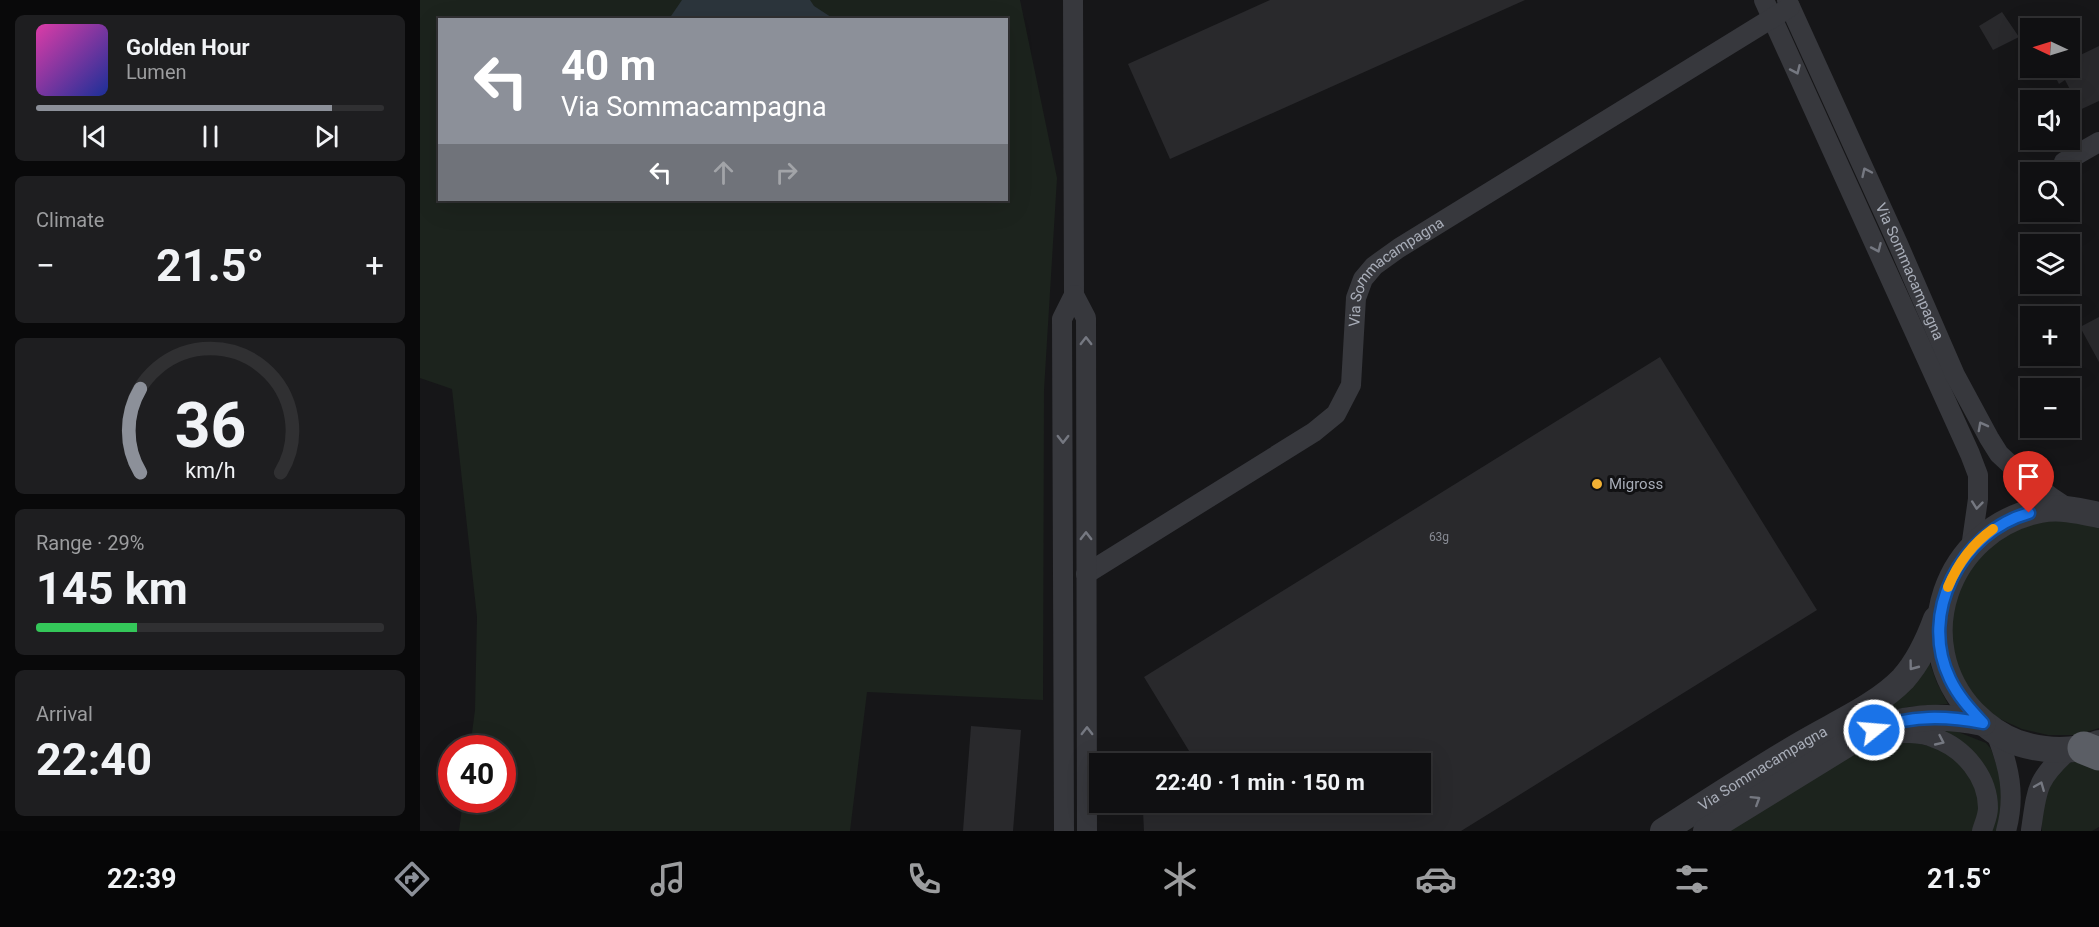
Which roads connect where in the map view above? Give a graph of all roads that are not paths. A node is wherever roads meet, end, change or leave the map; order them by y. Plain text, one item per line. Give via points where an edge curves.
1 (1073, 0) edge
2 (1789, 4) edge
3 (1768, 9) edge
4 (2099, 142) edge
5 (2064, 162) dead end
6 (1074, 295) junction
7 (2069, 509) junction
8 (2099, 515) edge
9 (1971, 548) junction
10 (1086, 574) junction
11 (1945, 593) junction
12 (1990, 728) junction
13 (1862, 735) junction
14 (2087, 749) edge
15 (2008, 763) junction
16 (1064, 831) edge
17 (1088, 831) edge
18 (1662, 831) edge
19 (1706, 831) edge
20 (1982, 831) edge
21 (2006, 831) edge

1 - 6 street
2 - 3 street, Via Sommacampagna
7 -> 2 street, Via Sommacampagna via 2013,467 1989,438 1955,375
3 -> 9 street, Via Sommacampagna via 1978,475
3 - 10 street, Via Sommacampagna via 1374,266 1356,298 1351,385 1336,414 1314,432
4 - 5 street
10 -> 6 street via 1086,318
6 -> 16 street via 1062,319
7 - 8 street, Via Sommacampagna
7 - 9 street, Via Sommacampagna via 2015,517 1991,530
9 - 11 street, Via Sommacampagna via 1955,569
17 -> 10 street
11 - 12 street, Via Sommacampagna via 1941,650 1949,678 1964,702
11 -> 18 street, Via Sommacampagna via 1917,662 1882,697
12 - 13 street, Via Sommacampagna via 1947,717 1917,718 1887,724
12 - 14 street, Via Sommacampagna via 2031,747
12 - 15 street, Via Sommacampagna
19 -> 13 street, Via Sommacampagna
13 -> 20 street, Via Sommacampagna via 1902,733 1934,737 1956,749 1984,785 1988,810
15 -> 14 street, Via Sommacampagna via 2031,830 2037,788 2054,764
15 - 21 street, Via Sommacampagna via 2012,806

